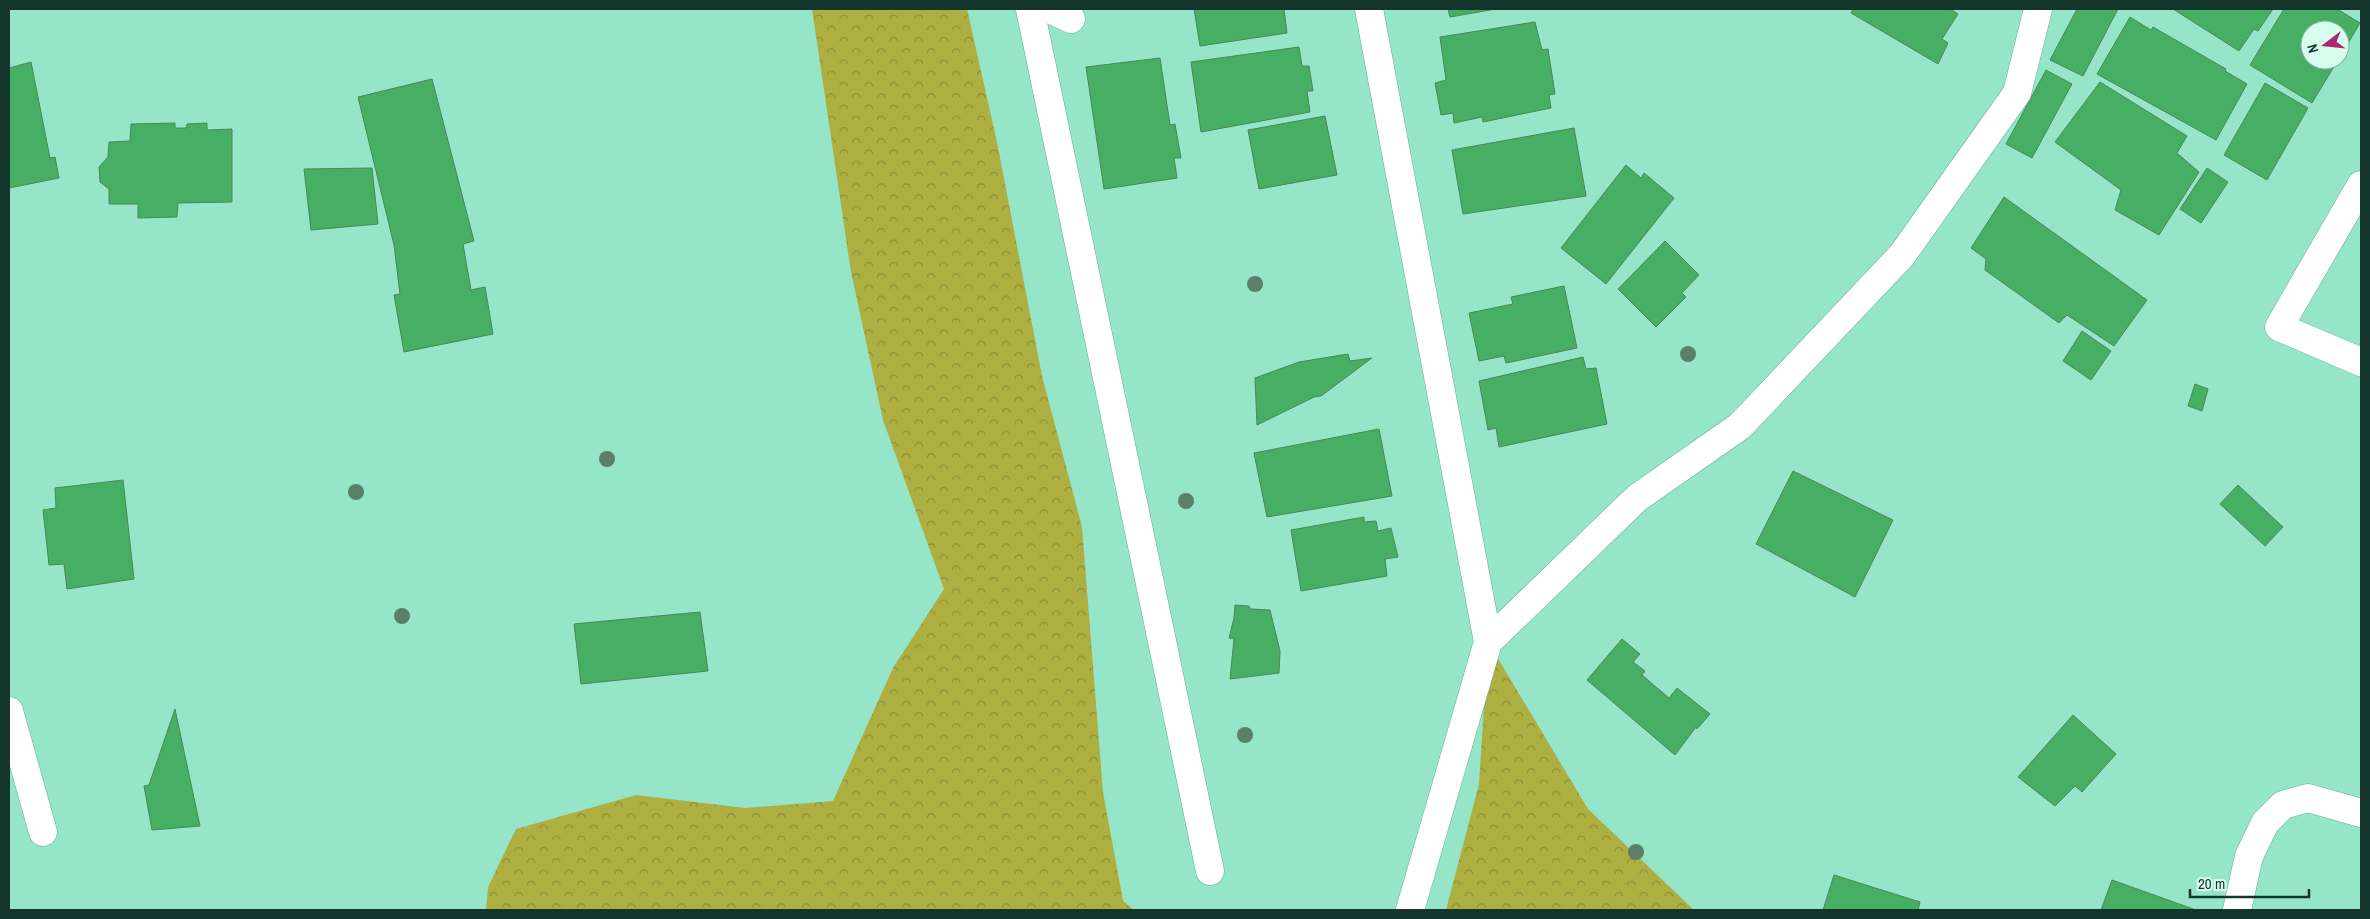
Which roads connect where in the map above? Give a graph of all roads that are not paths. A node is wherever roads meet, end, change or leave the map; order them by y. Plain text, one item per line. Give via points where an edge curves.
1 (1030, 9) edge
2 (1369, 9) edge
3 (2038, 9) edge
4 (2361, 185) edge
5 (2361, 362) edge
6 (1488, 642) junction
7 (9, 711) edge
8 (2361, 813) edge
9 (43, 832) dead end
10 (1210, 871) dead end
11 (1410, 910) edge
12 (2237, 910) edge

1 - 10 street
2 - 6 street
3 - 6 street via 2017,93 1902,255 1740,426 1637,498
4 - 5 street via 2279,327
6 - 11 street
7 - 9 street
8 - 12 street via 2308,798 2283,805 2265,823 2249,856

